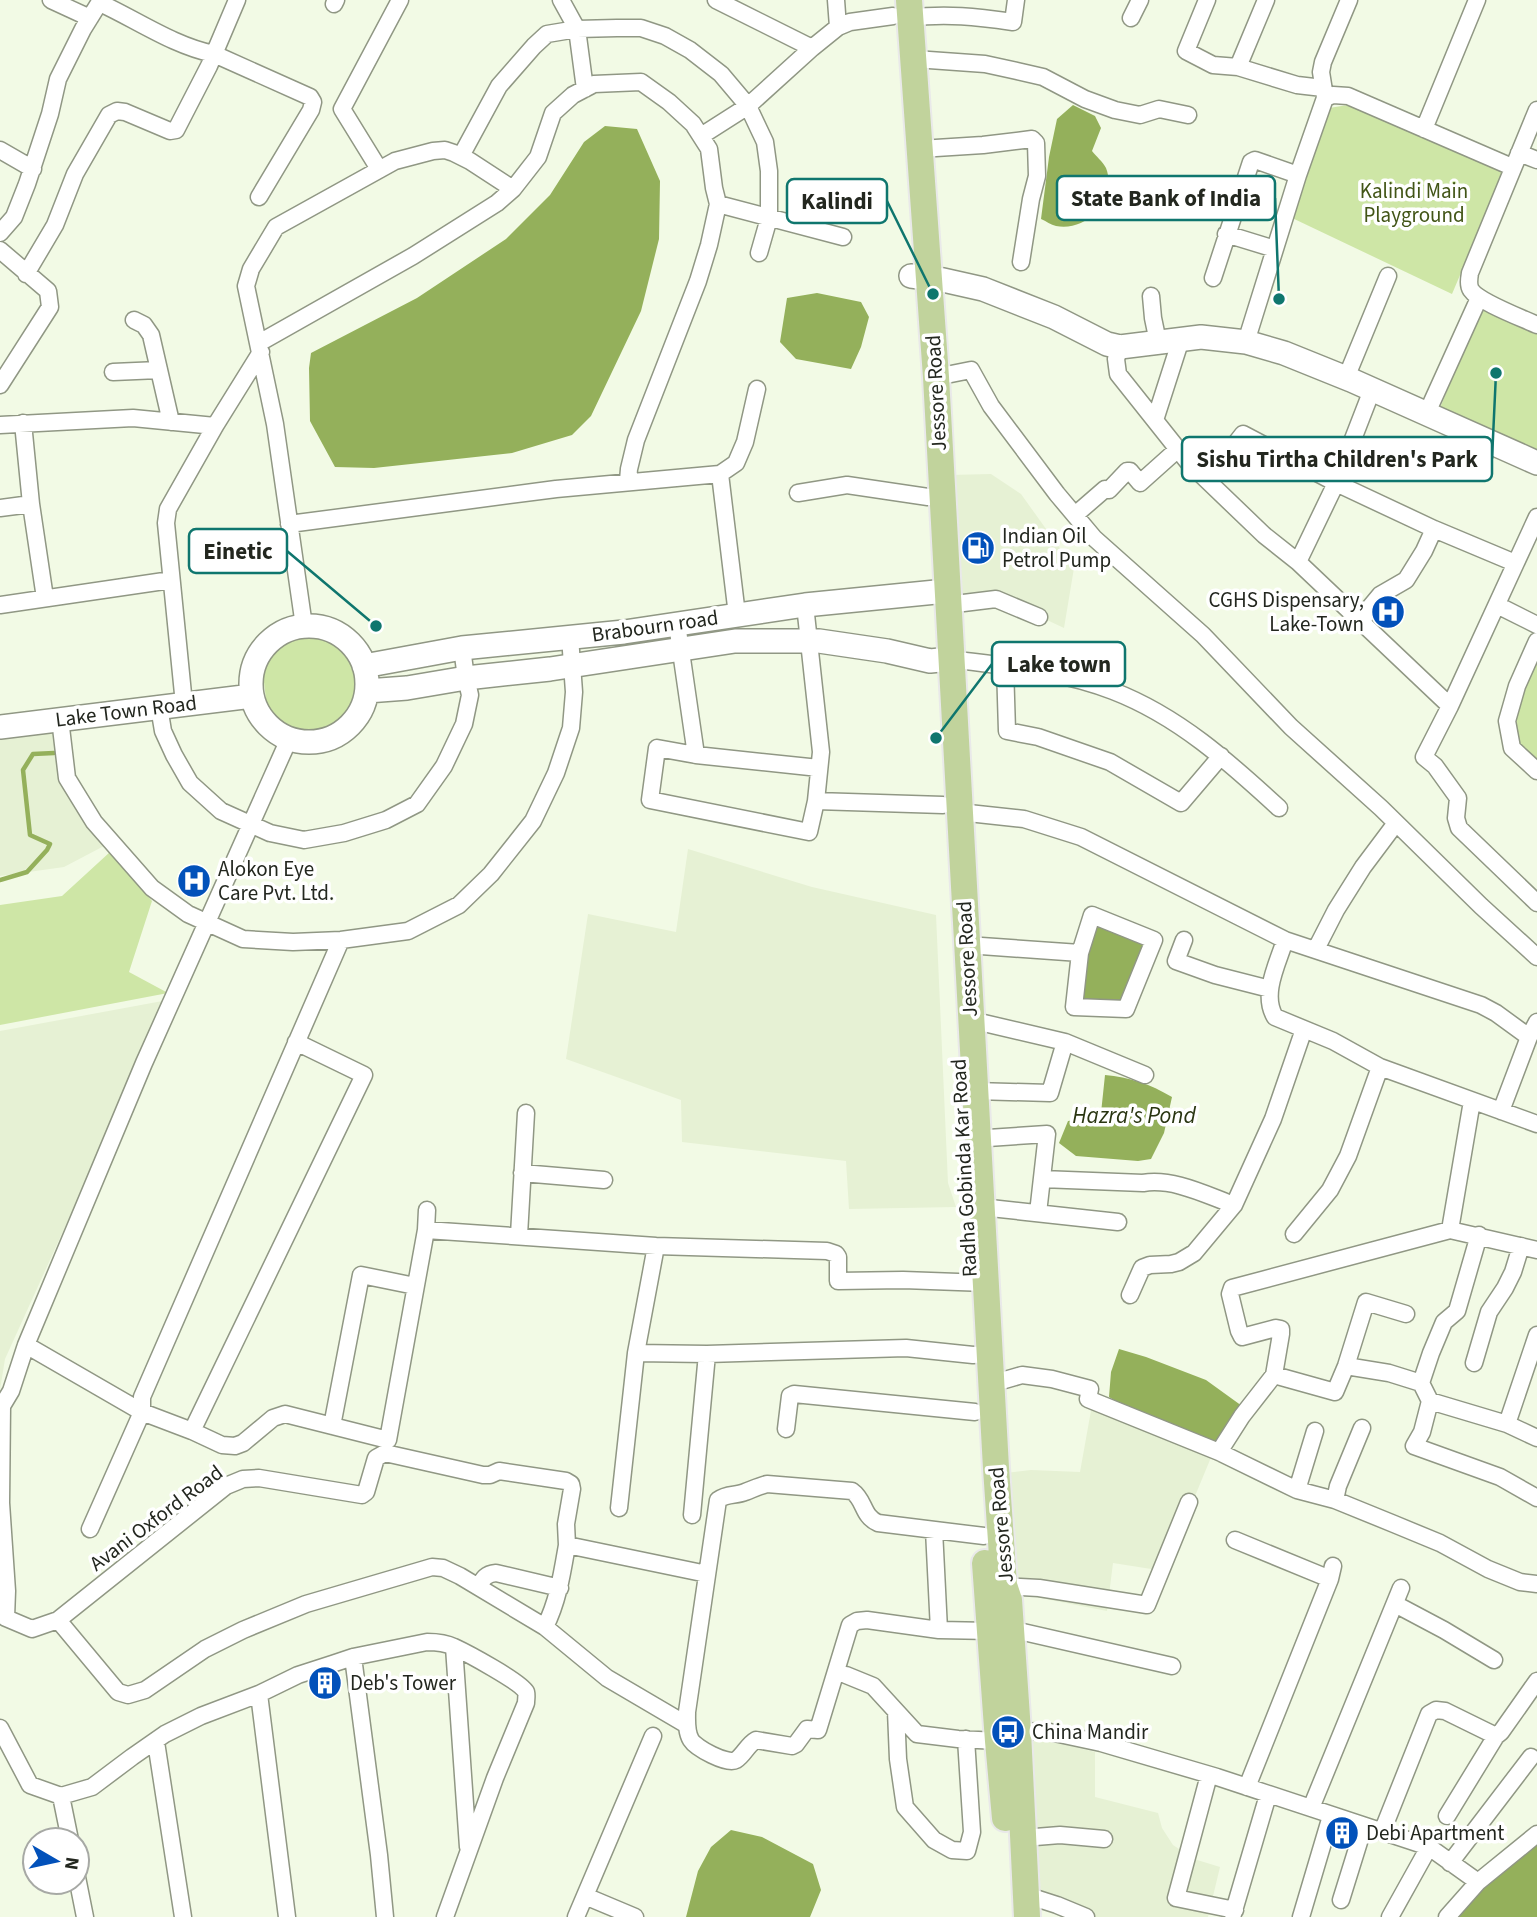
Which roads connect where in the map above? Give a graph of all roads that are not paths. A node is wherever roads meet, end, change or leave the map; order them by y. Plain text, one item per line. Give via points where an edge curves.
1 (51, 0) edge
2 (237, 0) edge
3 (400, 0) edge
4 (561, 0) edge
5 (716, 0) edge
6 (836, 0) edge
7 (1016, 0) edge
8 (1140, 0) edge
9 (1207, 0) edge
10 (1266, 0) edge
11 (1349, 0) edge
12 (1477, 0) edge
13 (100, 1) edge
14 (901, 8) edge
15 (90, 18) junction
16 (1131, 18) dead end
17 (838, 27) junction
18 (577, 29) junction
19 (811, 48) junction
20 (214, 54) junction
21 (915, 60) junction
22 (1238, 67) junction
23 (585, 89) junction
24 (1324, 93) junction
25 (748, 106) junction
26 (1537, 110) edge
27 (1188, 115) dead end
28 (1424, 129) junction
29 (701, 136) junction
30 (920, 149) junction
31 (0, 150) edge
32 (461, 156) junction
33 (1516, 160) junction
34 (1537, 160) edge
35 (33, 169) junction
36 (379, 169) junction
37 (1298, 175) junction
38 (513, 189) junction
39 (259, 197) dead end
40 (718, 204) junction
41 (769, 218) junction
42 (0, 233) edge
43 (1226, 234) junction
44 (843, 237) dead end
45 (1275, 249) junction
46 (0, 250) edge
47 (759, 253) dead end
48 (1021, 262) dead end
49 (26, 274) junction
50 (1388, 276) dead end
51 (919, 277) junction
52 (1213, 278) dead end
53 (1151, 296) dead end
54 (1479, 298) junction
55 (134, 320) dead end
56 (1536, 321) edge
57 (1169, 341) junction
58 (1246, 342) junction
59 (260, 347) junction
60 (1120, 347) junction
61 (159, 370) junction
62 (113, 372) dead end
63 (936, 377) junction
64 (1346, 379) junction
65 (0, 385) edge
66 (757, 389) dead end
67 (1372, 390) junction
68 (1426, 415) junction
69 (1155, 421) junction
70 (171, 422) junction
71 (23, 423) junction
72 (0, 425) edge
73 (215, 426) junction
74 (1178, 449) junction
75 (1537, 463) edge
76 (720, 474) junction
77 (1206, 480) junction
78 (628, 481) junction
79 (1336, 483) junction
80 (798, 493) dead end
81 (935, 497) junction
82 (31, 504) junction
83 (0, 508) edge
84 (1074, 514) junction
85 (1537, 517) edge
86 (289, 524) junction
87 (1433, 529) junction
88 (1298, 562) junction
89 (1515, 563) junction
90 (171, 580) junction
91 (941, 596) junction
92 (46, 598) junction
93 (0, 605) edge
94 (805, 605) junction
95 (1497, 605) junction
96 (737, 615) junction
97 (1039, 617) dead end
98 (677, 624) junction
99 (1363, 624) junction
100 (1537, 625) edge
101 (304, 626) junction
102 (570, 638) junction
103 (809, 641) junction
104 (1537, 641) edge
105 (462, 648) junction
106 (681, 649) junction
107 (943, 660) junction
108 (573, 665) junction
109 (364, 666) junction
110 (1004, 666) junction
111 (466, 678) junction
112 (367, 691) junction
113 (252, 696) junction
114 (184, 704) junction
115 (1450, 706) junction
116 (159, 707) junction
117 (60, 719) junction
118 (0, 727) edge
119 (289, 739) junction
120 (696, 755) junction
121 (1221, 756) junction
122 (819, 768) junction
123 (1537, 772) edge
124 (816, 801) junction
125 (951, 808) junction
126 (1279, 808) dead end
127 (1396, 823) junction
128 (250, 825) junction
129 (1537, 904) edge
130 (206, 923) junction
131 (341, 940) junction
132 (1184, 940) dead end
133 (1285, 940) junction
134 (967, 945) junction
135 (1317, 949) junction
136 (1080, 953) junction
137 (1537, 957) edge
138 (1270, 989) junction
139 (971, 1020) junction
140 (1537, 1022) edge
141 (1304, 1029) junction
142 (1529, 1037) junction
143 (296, 1042) junction
144 (1065, 1042) junction
145 (1380, 1067) junction
146 (1145, 1075) dead end
147 (975, 1091) junction
148 (1472, 1101) junction
149 (1501, 1111) junction
150 (526, 1113) dead end
151 (1537, 1124) edge
152 (978, 1144) junction
153 (522, 1173) junction
154 (1042, 1179) junction
155 (604, 1180) dead end
156 (1234, 1205) junction
157 (981, 1207) junction
158 (427, 1210) dead end
159 (1038, 1213) junction
160 (1118, 1223) dead end
161 (426, 1230) junction
162 (1450, 1230) junction
163 (1294, 1234) dead end
164 (519, 1235) junction
165 (1479, 1235) junction
166 (656, 1246) junction
167 (1529, 1248) edge
168 (978, 1283) junction
169 (415, 1286) junction
170 (1130, 1295) dead end
171 (1406, 1314) dead end
172 (1537, 1335) edge
173 (26, 1345) junction
174 (636, 1353) junction
175 (707, 1354) junction
176 (981, 1354) junction
177 (1474, 1363) dead end
178 (1346, 1366) junction
179 (1274, 1375) junction
180 (1421, 1383) junction
181 (991, 1384) junction
182 (1430, 1401) junction
183 (142, 1412) junction
184 (975, 1412) junction
185 (1507, 1424) junction
186 (332, 1426) junction
187 (786, 1429) dead end
188 (1362, 1429) dead end
189 (192, 1431) junction
190 (1315, 1432) dead end
191 (1537, 1438) edge
192 (1219, 1452) junction
193 (1297, 1490) junction
194 (1537, 1497) edge
195 (1335, 1500) junction
196 (1189, 1502) dead end
197 (1, 1503) edge
198 (619, 1508) dead end
199 (692, 1515) dead end
200 (90, 1529) dead end
201 (934, 1530) junction
202 (984, 1536) junction
203 (1234, 1540) dead end
204 (567, 1545) junction
205 (707, 1574) junction
206 (1537, 1584) edge
207 (996, 1586) junction
208 (479, 1587) junction
209 (560, 1588) junction
210 (1401, 1588) dead end
211 (1395, 1604) junction
212 (58, 1620) junction
213 (545, 1627) junction
214 (939, 1630) junction
215 (1000, 1630) junction
216 (454, 1647) junction
217 (353, 1657) junction
218 (1494, 1660) dead end
219 (1172, 1666) dead end
220 (846, 1675) dead end
221 (1537, 1681) edge
222 (259, 1694) junction
223 (896, 1711) junction
224 (687, 1725) junction
225 (0, 1728) edge
226 (653, 1736) dead end
227 (1008, 1736) junction
228 (1496, 1736) junction
229 (965, 1739) junction
230 (156, 1742) junction
231 (1531, 1757) dead end
232 (1209, 1775) junction
233 (1247, 1787) junction
234 (1268, 1795) junction
235 (61, 1796) junction
236 (1311, 1808) junction
237 (1331, 1816) junction
238 (1447, 1816) dead end
239 (67, 1826) edge
240 (1364, 1826) junction
241 (1382, 1832) junction
242 (1537, 1834) edge
243 (1023, 1838) junction
244 (1104, 1839) dead end
245 (1429, 1847) junction
246 (468, 1853) junction
247 (1450, 1863) junction
248 (1478, 1882) junction
249 (81, 1896) edge
250 (585, 1896) junction
251 (1340, 1900) dead end
252 (1022, 1909) edge
253 (85, 1917) edge
254 (183, 1917) edge
255 (288, 1917) edge
256 (385, 1917) edge
257 (445, 1917) edge
258 (576, 1917) edge
259 (635, 1917) edge
260 (1086, 1917) edge
261 (1301, 1917) edge
262 (1390, 1917) edge
263 (1447, 1917) edge

1 - 15 street
2 - 20 street
3 - 36 street via 342,109
4 - 18 street
5 - 19 street
6 - 17 street
7 - 14 street via 1013,22
8 - 16 street
9 - 22 street via 1186,51 1213,65
10 - 22 street
11 - 24 street via 1323,62
12 - 28 street
13 - 15 street
13 - 20 street via 166,36
14 - 17 street
14 - 21 main road, Jessore Road
14 - 51 main road
15 - 35 street via 58,79
17 - 19 street
18 - 23 street
18 - 25 street via 641,28 665,36 721,74
18 - 32 street via 547,34 534,46 499,86
19 - 25 street
20 - 39 street via 313,102
20 - 49 street via 173,132 125,113 109,115
21 - 27 street via 985,64 1043,77 1115,110 1140,115 1159,109
21 - 30 main road, Jessore Road
22 - 24 street
23 - 29 street via 594,84 641,82 669,102
23 - 38 street via 553,113 538,157
24 - 28 street via 1348,96
24 - 37 street
25 - 29 street
25 - 41 street via 765,142
26 - 33 street
28 - 33 street
29 - 40 street via 709,149
30 - 48 street via 1032,139 1036,143 1037,176
30 - 51 main road, Jessore Road
31 - 35 street
32 - 36 street via 433,150
32 - 38 street
33 - 34 street
33 - 54 street via 1470,274 1470,289
35 - 42 street via 14,217
36 - 59 street via 276,227 251,268 246,286
37 - 43 street via 1253,160
37 - 45 street
38 - 59 street via 413,256
40 - 41 street
40 - 78 street via 698,281 636,440
41 - 44 street
41 - 47 street
43 - 45 street
43 - 52 street
45 - 58 street
46 - 49 street
49 - 65 street via 48,291 50,307
50 - 64 street
51 - 60 street via 983,289
51 - 63 main road, Jessore Road
51 - 81 main road
53 - 57 street via 1153,318
54 - 56 street
54 - 68 street
55 - 61 street via 151,335
57 - 58 street via 1201,337
57 - 60 street
57 - 69 street
58 - 64 street
59 - 73 street
59 - 86 street
60 - 69 street via 1118,374
61 - 62 street
61 - 70 street
63 - 81 main road, Jessore Road
63 - 84 street via 971,370 991,406
64 - 67 street
66 - 76 street via 736,463
67 - 68 street
67 - 79 street
68 - 75 street
69 - 74 street
70 - 71 street via 133,418
70 - 73 street
71 - 72 street
71 - 82 street
73 - 90 street via 168,509
74 - 77 street
74 - 84 street via 1140,483 1127,471
76 - 78 street
76 - 96 street
77 - 79 street via 1243,434
77 - 88 street
78 - 86 street
79 - 87 street
79 - 88 street
80 - 81 street via 847,485
81 - 91 main road, Jessore Road
82 - 83 street
82 - 92 street
84 - 127 street
85 - 89 street
86 - 101 street
87 - 89 street
87 - 99 street via 1406,580 1380,594 1365,613
88 - 99 street
89 - 95 street
90 - 92 street
90 - 114 street
91 - 94 street, Brabourn road
91 - 97 street via 996,599
91 - 107 main road, Radha Gobinda Kar Road
92 - 93 street
94 - 96 street, Brabourn road
94 - 103 street
95 - 100 street
95 - 115 street
96 - 98 street, Brabourn road
98 - 102 street, Brabourn road
98 - 106 street
99 - 115 street
101 - 109 street via 320,627 347,640
101 - 113 street via 274,638 263,649 251,679
102 - 105 street, Brabourn road
102 - 108 street
103 - 106 street via 734,641
103 - 107 street
103 - 122 street
104 - 123 street via 1507,721 1513,748
105 - 109 street, Brabourn road
105 - 111 street
106 - 108 street
106 - 120 street
107 - 110 street
107 - 125 main road, Radha Gobinda Kar Road
108 - 111 street
108 - 131 street via 570,729 556,773 533,821 491,874 459,905 408,931
109 - 112 street
110 - 121 street via 1073,678 1114,692 1165,717
110 - 121 street via 1007,731 1110,762 1181,803
111 - 112 street
111 - 128 street via 470,695 464,724 444,766 417,804 386,820 304,840
112 - 119 street via 348,728 330,739 309,743
113 - 114 street, Lake Town Road
113 - 119 street via 259,714
114 - 116 street, Lake Town Road
115 - 129 street via 1424,757 1458,798 1459,828
116 - 117 street, Lake Town Road
116 - 128 street via 163,731 190,783 220,811
117 - 118 street, Lake Town Road
117 - 130 street via 66,778 94,822 152,888
119 - 128 street
120 - 122 street
120 - 124 street via 657,748 650,800 809,832
121 - 126 street
122 - 124 street
124 - 125 street
125 - 133 street via 1024,819 1081,837
125 - 134 main road, Jessore Road
125 - 168 main road, Radha Gobinda Kar Road via 964,1161
127 - 135 street via 1336,910
127 - 137 street
128 - 130 street
130 - 131 street via 243,939
130 - 173 street
131 - 143 street
132 - 138 street via 1176,961
133 - 135 street
133 - 138 street
134 - 136 street
134 - 139 main road, Jessore Road
135 - 142 street via 1481,1005
136 - 136 street via 1074,1007 1126,1009 1154,940 1092,915
138 - 141 street via 1275,1017
139 - 144 street
139 - 147 main road, Jessore Road
140 - 142 street
141 - 145 street
141 - 156 street via 1273,1119
142 - 149 street
143 - 183 street via 142,1397
143 - 189 street via 363,1075
144 - 146 street
144 - 147 street via 1050,1093
145 - 148 street
145 - 163 street via 1348,1156 1330,1190
147 - 152 main road, Jessore Road
148 - 149 street
148 - 162 street
149 - 151 street
150 - 153 street
152 - 154 street via 988,1138 1047,1134
152 - 157 main road, Jessore Road
153 - 155 street
153 - 164 street
154 - 156 street via 1153,1182 1182,1186
154 - 159 street
156 - 170 street via 1194,1253 1171,1265 1142,1268
157 - 159 street
157 - 168 main road, Jessore Road
158 - 161 street
159 - 160 street
161 - 164 street
161 - 169 street
162 - 165 street
162 - 179 street via 1232,1288 1242,1336 1281,1329
164 - 166 street
165 - 167 street
165 - 180 street via 1457,1311 1444,1322
166 - 168 street via 827,1251 838,1257 838,1281
166 - 174 street
167 - 177 street via 1489,1312
168 - 176 main road, Radha Gobinda Kar Road
169 - 186 street via 361,1275
169 - 186 street via 388,1440
171 - 178 street via 1366,1302
172 - 185 street
173 - 183 street
173 - 197 street via 2,1406
174 - 175 street
174 - 198 street
175 - 176 street via 906,1348
175 - 199 street
176 - 181 main road, Jessore Road
176 - 184 main road, Radha Gobinda Kar Road
178 - 179 street via 1335,1392
178 - 180 street
179 - 192 street
180 - 182 street
181 - 192 street via 1022,1375 1090,1389 1088,1399
181 - 207 main road, Jessore Road
182 - 185 street
182 - 194 street via 1414,1446 1500,1477
183 - 189 street
183 - 200 street
184 - 187 street via 794,1394
184 - 202 main road, Radha Gobinda Kar Road
185 - 191 street
186 - 189 street via 285,1414 235,1446
188 - 195 street
190 - 193 street
192 - 193 street
193 - 195 street
195 - 206 street via 1520,1582
196 - 207 street via 1147,1605
197 - 212 street, Avani Oxford Road via 6,1618 32,1629
201 - 202 street
201 - 205 street via 878,1523 866,1515 852,1491 758,1486 718,1500
201 - 214 street
202 - 207 main road, Radha Gobinda Kar Road
203 - 233 street via 1332,1573
204 - 205 street
204 - 209 street, Avani Oxford Road
204 - 212 street, Avani Oxford Road via 572,1489 566,1481 499,1471 483,1475 385,1453 376,1458 362,1496 259,1478 226,1486
205 - 224 street
207 - 215 main road, Radha Gobinda Kar Road
208 - 209 street via 483,1577 496,1573
208 - 212 street via 432,1567 306,1604 205,1649 145,1690 128,1695 118,1692
208 - 213 street
209 - 213 street, Avani Oxford Road
210 - 211 street
211 - 218 street
211 - 236 street
213 - 224 street via 607,1678
214 - 215 street
214 - 224 street via 867,1620 850,1625 818,1730 807,1729 792,1746 756,1740 728,1762 692,1743
215 - 219 street
215 - 227 main road, Radha Gobinda Kar Road
216 - 217 street via 427,1642
216 - 246 street
216 - 246 street via 513,1680 527,1695
217 - 222 street
217 - 256 street
220 - 223 street via 873,1686
221 - 228 street
222 - 230 street via 201,1716
222 - 255 street
223 - 229 street via 917,1734
223 - 229 street via 905,1807 934,1839 952,1850 967,1851 972,1832
225 - 235 street via 30,1785
226 - 250 street
227 - 229 street
227 - 232 street via 1045,1731
227 - 243 main road
227 - 252 main road, Radha Gobinda Kar Road
228 - 238 street
228 - 241 street via 1446,1711 1429,1714
230 - 235 street via 92,1787
230 - 254 street
231 - 247 street
232 - 233 street
232 - 234 street via 1176,1898 1234,1912
233 - 234 street
234 - 236 street
235 - 239 street
236 - 237 street
237 - 240 street
237 - 261 street
240 - 241 street
240 - 251 street
241 - 245 street
242 - 248 street
243 - 244 street
243 - 252 main road
245 - 247 street
245 - 262 street
246 - 257 street
247 - 248 street
248 - 263 street
249 - 253 street
250 - 258 street
250 - 259 street
252 - 260 street

